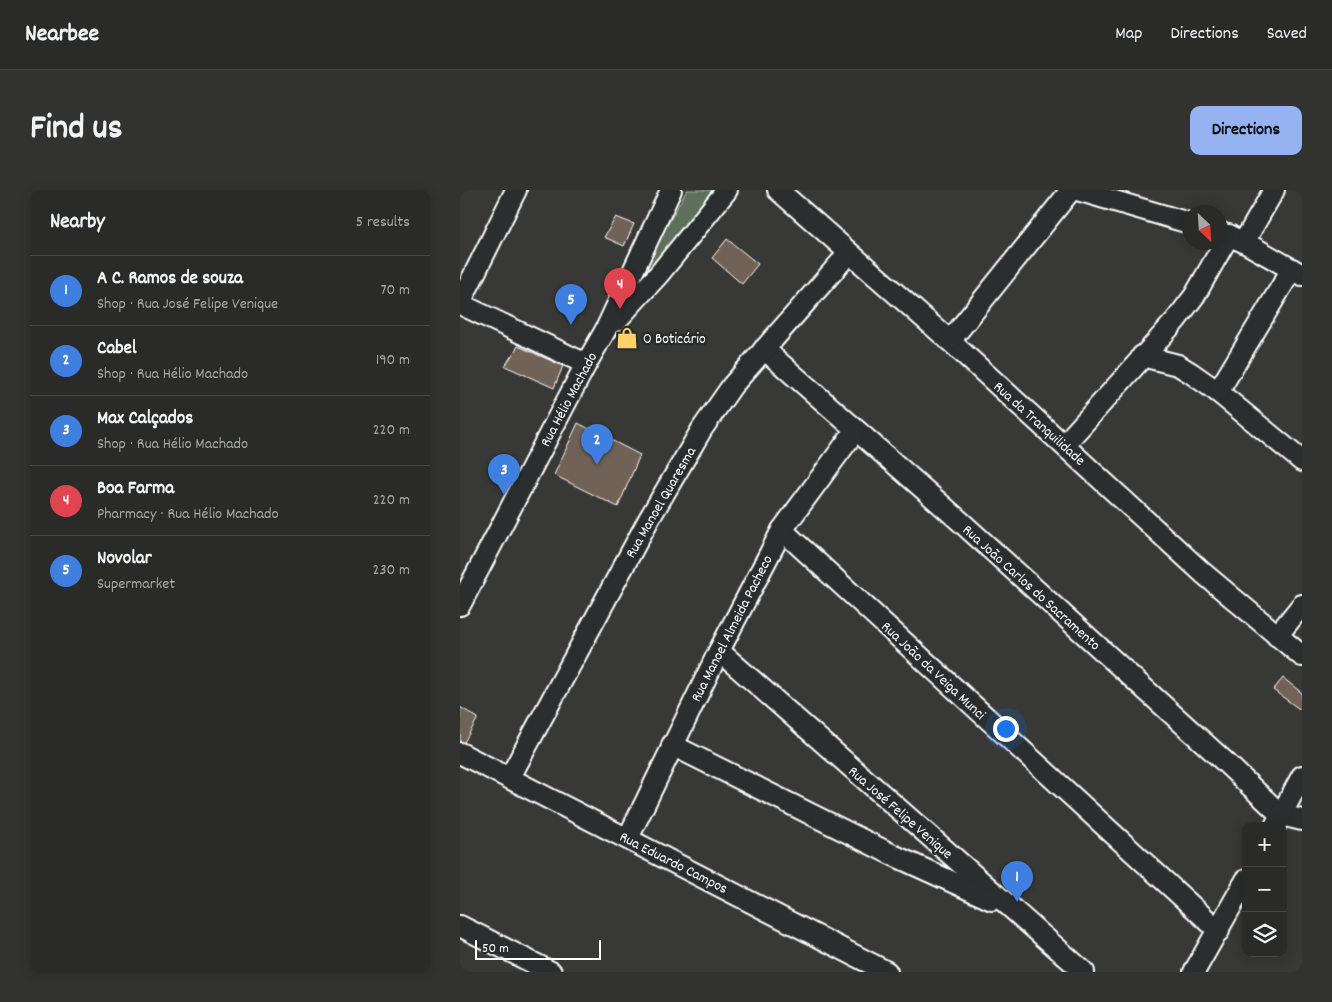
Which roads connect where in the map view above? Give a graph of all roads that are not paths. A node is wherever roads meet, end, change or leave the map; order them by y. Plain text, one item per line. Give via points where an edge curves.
1 (516, 190) edge
2 (672, 190) edge
3 (727, 190) edge
4 (778, 190) edge
5 (1071, 190) edge
6 (1077, 190) edge
7 (1274, 190) edge
8 (1182, 221) edge
9 (1231, 236) edge
10 (849, 253) junction
11 (1297, 272) edge
12 (460, 304) edge
13 (605, 331) junction
14 (950, 341) junction
15 (764, 349) junction
16 (1142, 356) junction
17 (586, 364) junction
18 (1218, 392) junction
19 (855, 431) junction
20 (1064, 445) junction
21 (1299, 453) edge
22 (782, 530) junction
23 (1302, 604) edge
24 (460, 605) edge
25 (1277, 636) junction
26 (719, 651) junction
27 (1302, 656) edge
28 (672, 745) junction
29 (460, 753) edge
30 (1302, 776) edge
31 (510, 778) junction
32 (1302, 820) edge
33 (1278, 821) edge
34 (628, 838) junction
35 (1242, 888) edge
36 (1009, 907) junction
37 (460, 926) edge
38 (1219, 931) junction
39 (551, 972) edge
40 (887, 972) edge
41 (1084, 972) edge
42 (1194, 972) edge

1 - 12 street
2 - 13 street, Rua Hélio Machado
3 - 13 street via 659,274
4 - 10 street, Rua da Tranquilidade
5 - 14 street
6 - 8 street
7 - 9 street
9 - 11 street
9 - 16 street via 1195,295
10 - 14 street, Rua da Tranquilidade
10 - 15 street, Rua Manoel Quaresma
11 - 18 street
12 - 17 street
13 - 17 street, Rua Hélio Machado
14 - 20 street, Rua da Tranquilidade
15 - 19 street, Rua João Carlos do Sacramento
15 - 31 street, Rua Manoel Quaresma via 732,386 682,461
16 - 18 street via 1178,365
16 - 20 street
17 - 24 street, Rua Hélio Machado
18 - 21 street
19 - 22 street, Rua Manoel Almeida Pacheco
19 - 33 street, Rua João Carlos do Sacramento via 961,522 1224,761
20 - 25 street, Rua da Tranquilidade
22 - 26 street, Rua Manoel Almeida Pacheco
22 - 38 street, Rua João da Veiga Munci
23 - 25 street
25 - 27 street, Rua da Tranquilidade
26 - 28 street, Rua Manoel Almeida Pacheco
26 - 36 street, Rua José Felipe Venique
28 - 34 street, Rua Manoel Almeida Pacheco
28 - 36 street via 893,855
29 - 31 street, Rua Eduardo Campos
30 - 33 street
31 - 34 street, Rua Eduardo Campos
32 - 33 street
34 - 40 street, Rua Eduardo Campos
35 - 38 street
36 - 41 street, Rua José Felipe Venique
37 - 39 street
38 - 42 street

